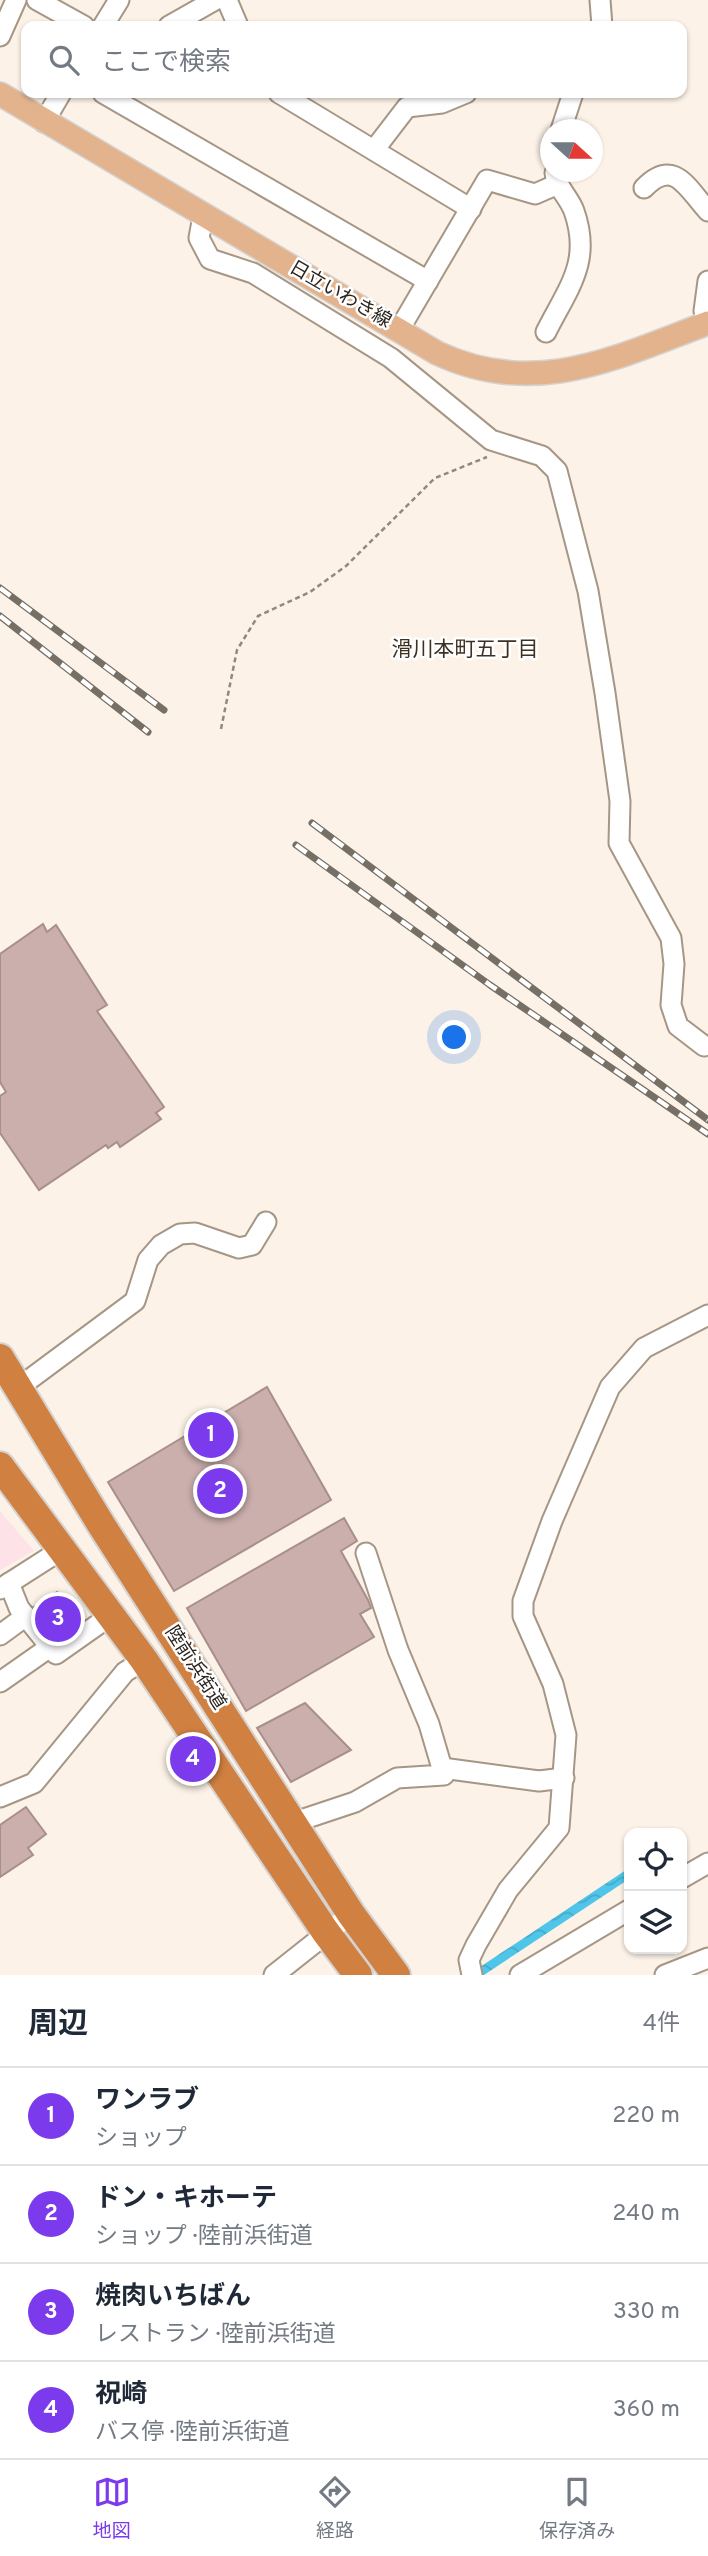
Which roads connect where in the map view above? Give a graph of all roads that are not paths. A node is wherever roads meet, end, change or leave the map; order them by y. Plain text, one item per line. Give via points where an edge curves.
1 (16, 0) edge
2 (37, 0) edge
3 (119, 0) edge
4 (215, 0) edge
5 (227, 0) edge
6 (600, 0) edge
7 (75, 21) edge
8 (106, 21) edge
9 (178, 21) edge
10 (236, 21) edge
11 (602, 21) edge
12 (0, 36) edge
13 (0, 94) edge
14 (58, 98) edge
15 (112, 98) edge
16 (287, 98) edge
17 (454, 98) edge
18 (571, 98) edge
19 (565, 119) edge
20 (44, 122) junction
21 (374, 150) junction
22 (551, 182) edge
23 (558, 182) edge
24 (644, 188) dead end
25 (471, 209) junction
26 (708, 211) edge
27 (203, 216) junction
28 (428, 281) junction
29 (708, 281) edge
30 (708, 323) edge
31 (399, 330) junction
32 (546, 332) dead end
33 (704, 1046) dead end
34 (266, 1222) dead end
35 (708, 1315) edge
36 (8, 1376) edge
37 (0, 1445) edge
38 (3, 1471) edge
39 (102, 1526) junction
40 (61, 1550) junction
41 (366, 1553) dead end
42 (131, 1567) junction
43 (4, 1586) edge
44 (26, 1616) junction
45 (110, 1616) junction
46 (0, 1635) edge
47 (50, 1647) junction
48 (144, 1660) junction
49 (0, 1682) edge
50 (442, 1768) junction
51 (564, 1778) junction
52 (0, 1797) edge
53 (295, 1822) junction
54 (708, 1863) edge
55 (687, 1875) edge
56 (624, 1913) edge
57 (351, 1914) junction
58 (325, 1931) junction
59 (708, 1958) edge
60 (274, 1975) edge
61 (358, 1975) edge
62 (396, 1975) edge
63 (472, 1975) edge
64 (520, 1975) edge
65 (665, 1975) edge

1 - 12 street
2 - 7 street
3 - 8 street
4 - 9 street
5 - 10 street
6 - 11 street
13 - 20 main road, 日立いわき線
14 - 20 street
15 - 28 street
16 - 21 street
17 - 21 street via 407,107
18 - 19 street
20 - 27 main road, 日立いわき線
21 - 25 street
22 - 25 street via 536,194 487,180
23 - 32 street via 573,207 582,239 580,266
24 - 26 street via 668,173
25 - 28 street
27 - 31 main road, 日立いわき線
27 - 33 street via 200,238 210,259 253,273 380,351 491,440 542,456 557,471 588,591 620,802 619,843 671,938 671,1006 678,1026
28 - 31 street
29 - 30 street via 704,312
30 - 31 main road, 日立いわき線 via 599,364 539,374 495,373 466,365
34 - 36 street via 252,1245 239,1248 195,1234 180,1234 161,1245 132,1281 135,1301
35 - 51 street via 644,1348 610,1387 523,1601 523,1616 553,1684 566,1735
36 - 39 highway, 陸前浜街道
37 - 38 highway
38 - 40 highway, 陸前浜街道
39 - 40 highway
39 - 42 highway, 陸前浜街道
40 - 43 street
40 - 45 highway, 陸前浜街道
41 - 50 street
42 - 48 highway via 132,1583 158,1630 155,1647
42 - 53 highway, 陸前浜街道
43 - 44 street
44 - 46 street
44 - 47 street
45 - 47 street via 55,1654
45 - 48 highway, 陸前浜街道
47 - 49 street
48 - 52 street via 125,1672 34,1783
48 - 58 highway, 陸前浜街道
50 - 51 street via 539,1781
50 - 53 street via 444,1775 397,1778 355,1802
51 - 63 street via 559,1828 495,1912 469,1960
53 - 57 highway, 陸前浜街道
54 - 55 street
56 - 64 street
57 - 58 street
57 - 62 highway, 陸前浜街道
58 - 60 street
58 - 61 highway, 陸前浜街道
59 - 65 street

